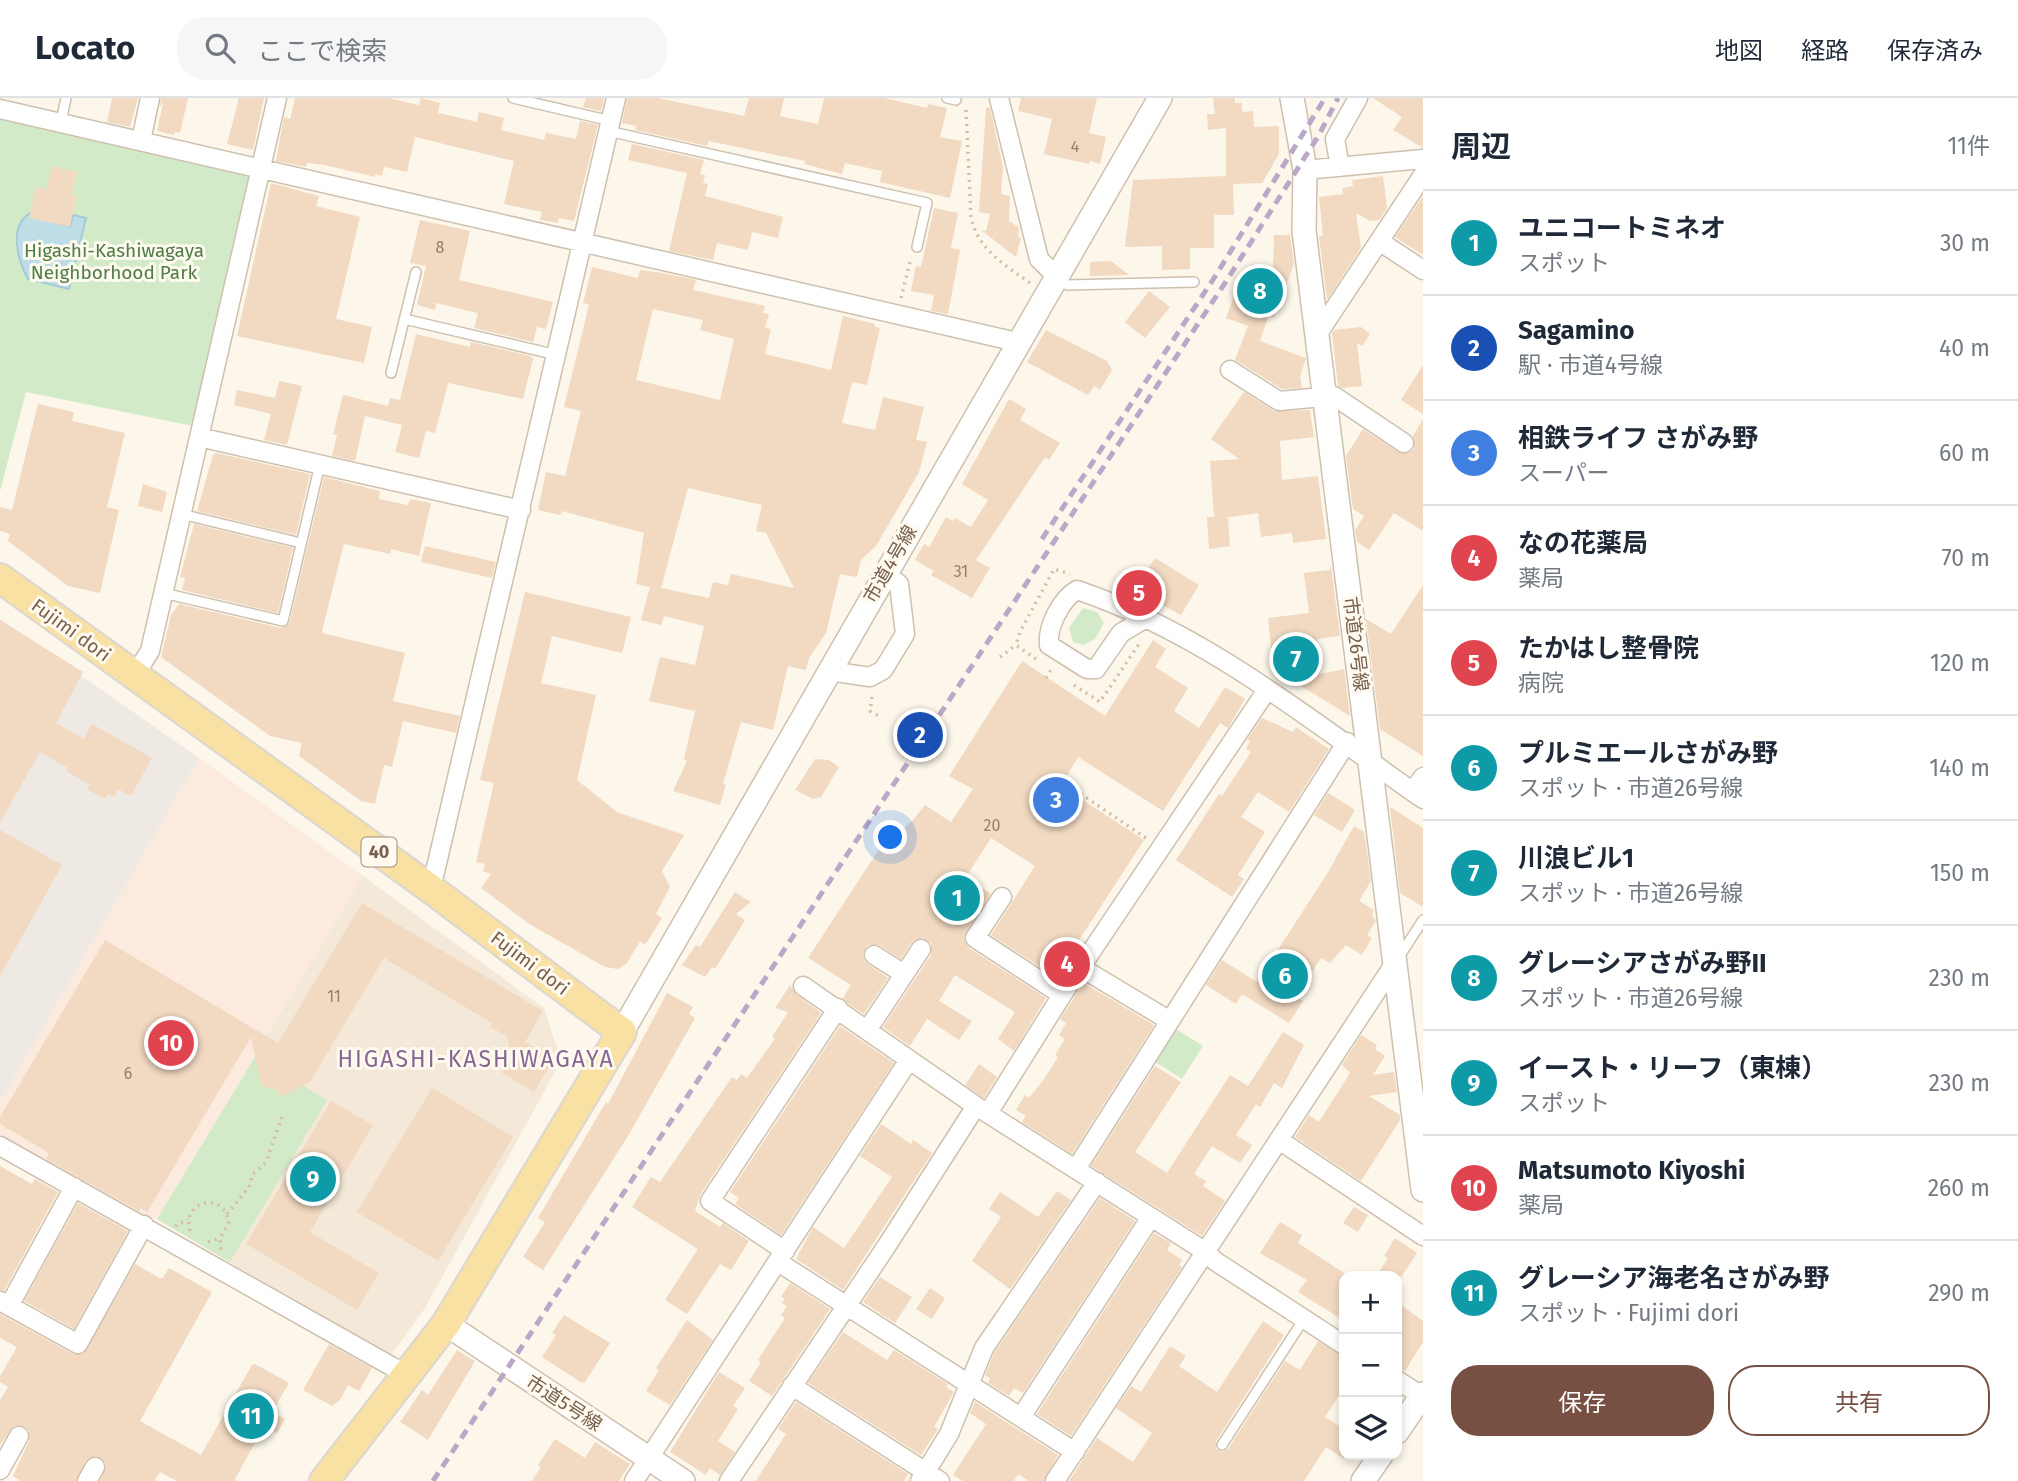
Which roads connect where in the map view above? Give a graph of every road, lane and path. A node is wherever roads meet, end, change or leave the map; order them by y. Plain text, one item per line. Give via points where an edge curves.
1 (66, 98) edge
2 (150, 98) edge
3 (277, 98) edge
4 (513, 98) edge
5 (616, 98) edge
6 (999, 98) edge
7 (1160, 98) edge
8 (1292, 98) edge
9 (1358, 98) edge
10 (956, 100) edge
11 (0, 109) edge
12 (61, 122) junction
13 (609, 126) junction
14 (141, 141) junction
15 (1423, 159) edge
16 (1340, 167) junction
17 (261, 168) junction
18 (1305, 170) junction
19 (1423, 176) edge
20 (1380, 241) junction
21 (583, 242) junction
22 (917, 247) joint
23 (1423, 270) edge
24 (416, 272) dead end
25 (1056, 276) junction
26 (1194, 282) dead end
27 (1034, 286) dead end
28 (898, 314) junction
29 (404, 319) junction
30 (1317, 335) junction
31 (1017, 342) junction
32 (557, 355) junction
33 (1230, 370) dead end
34 (391, 373) dead end
35 (1325, 397) junction
36 (198, 437) junction
37 (1404, 443) dead end
38 (320, 464) junction
39 (521, 510) junction
40 (181, 514) junction
41 (301, 543) junction
42 (885, 573) junction
43 (1073, 575) dead end
44 (0, 578) edge
45 (163, 593) junction
46 (1145, 627) junction
47 (1016, 645) junction
48 (1000, 657) dead end
49 (1051, 670) junction
50 (829, 671) junction
51 (134, 676) junction
52 (1061, 677) dead end
53 (1046, 678) dead end
54 (1071, 683) dead end
55 (1267, 690) junction
56 (872, 697) dead end
57 (879, 716) dead end
58 (1347, 742) junction
59 (1369, 759) junction
60 (1063, 782) dead end
61 (1420, 789) edge
62 (1156, 844) dead end
63 (431, 889) junction
64 (1002, 897) dead end
65 (1423, 920) edge
66 (920, 949) dead end
67 (874, 955) dead end
68 (1393, 966) junction
69 (1080, 967) junction
70 (904, 974) junction
71 (803, 986) dead end
72 (1062, 995) junction
73 (838, 1009) junction
74 (1170, 1021) junction
75 (868, 1029) junction
76 (622, 1032) junction
77 (909, 1059) junction
78 (982, 1109) junction
79 (282, 1117) dead end
80 (1279, 1140) junction
81 (0, 1146) edge
82 (1076, 1169) junction
83 (1097, 1182) junction
84 (74, 1187) junction
85 (1423, 1189) edge
86 (227, 1214) junction
87 (1151, 1217) junction
88 (144, 1225) junction
89 (194, 1236) dead end
90 (1423, 1236) edge
91 (200, 1240) dead end
92 (1206, 1252) junction
93 (782, 1256) junction
94 (5, 1303) edge
95 (845, 1306) junction
96 (1304, 1319) junction
97 (446, 1324) junction
98 (1339, 1342) edge
99 (407, 1375) junction
100 (968, 1382) junction
101 (1402, 1383) edge
102 (792, 1386) junction
103 (1423, 1395) edge
104 (1021, 1418) junction
105 (1402, 1425) edge
106 (19, 1436) dead end
107 (1222, 1445) dead end
108 (1074, 1452) junction
109 (649, 1458) junction
110 (1378, 1460) edge
111 (0, 1470) edge
112 (929, 1478) edge
113 (324, 1481) edge
114 (634, 1481) edge
115 (683, 1481) edge
116 (729, 1481) edge
117 (1055, 1481) edge
118 (1363, 1481) edge

1 - 12 lane
2 - 14 street
3 - 17 street
4 - 13 lane
5 - 13 street
6 - 25 street via 1039,260
7 - 25 street, 市道4号線
8 - 18 street, 市道26号線
9 - 16 street via 1335,139
10 - 27 path via 974,233 981,245
11 - 12 street
12 - 14 street
13 - 21 street
13 - 22 lane via 927,203
14 - 17 street
15 - 16 street
16 - 18 street
17 - 21 street
17 - 36 street
18 - 30 street, 市道26号線 via 1304,231
19 - 20 street
20 - 23 street
20 - 30 street
21 - 28 street
21 - 32 street
22 - 28 path
24 - 29 lane
25 - 26 lane via 1067,285
25 - 31 street, 市道4号線
28 - 31 street
29 - 32 lane
29 - 34 lane
30 - 35 street, 市道26号線
31 - 42 street, 市道4号線
32 - 39 street
33 - 35 street via 1279,401
35 - 37 street via 1334,396
35 - 59 street, 市道26号線
36 - 38 street
36 - 40 street
38 - 39 street
38 - 41 lane
39 - 63 street
40 - 41 lane
40 - 45 street
41 - 45 lane via 283,621
42 - 50 street, 市道4号線
42 - 50 street via 900,584 905,634 883,670 870,677
43 - 47 path via 1054,569
44 - 51 main road, Fujimi dori / 40
45 - 51 street via 150,651
46 - 46 street via 1121,633 1096,669 1087,669 1049,645 1048,633 1069,595 1077,590 1115,603
46 - 54 path via 1100,702
46 - 55 street via 1174,631
47 - 48 path
47 - 49 path
49 - 52 path
49 - 53 path
50 - 76 street, 市道4号線
51 - 63 main road, Fujimi dori / 40
55 - 58 street
55 - 69 street
56 - 57 path via 870,711
58 - 59 street
58 - 74 street
59 - 61 street
59 - 68 street, 市道26号線
60 - 62 path
63 - 76 main road, Fujimi dori / 40
64 - 72 street via 975,938
65 - 68 lane
66 - 70 street
67 - 70 street
68 - 80 street
68 - 85 street, 市道26号線
69 - 72 street
69 - 74 street
70 - 75 street
71 - 73 street
72 - 78 street
73 - 75 street
73 - 93 street via 710,1201
74 - 82 street
75 - 77 street
76 - 97 main road
77 - 78 street
77 - 93 street
78 - 82 street
78 - 95 street
79 - 86 path via 266,1162
80 - 90 street
80 - 92 street
81 - 84 street
82 - 83 street
83 - 87 street
83 - 100 street via 984,1348
84 - 88 street
84 - 94 street
86 - 89 path via 217,1203 198,1204 189,1216
86 - 91 path via 228,1227 222,1237
87 - 92 street
87 - 104 street
88 - 94 street via 78,1344
88 - 99 street
92 - 96 street
92 - 108 street
93 - 95 street
93 - 109 street
95 - 100 street
95 - 102 street
96 - 98 street
96 - 107 lane
97 - 99 main road
97 - 109 street, 市道5号線
99 - 113 main road
100 - 104 street
100 - 112 street
101 - 103 street
102 - 112 street
102 - 116 street
103 - 105 street
104 - 108 street
106 - 111 street
108 - 117 street
109 - 114 street
109 - 115 street, 市道5号線
110 - 118 street

